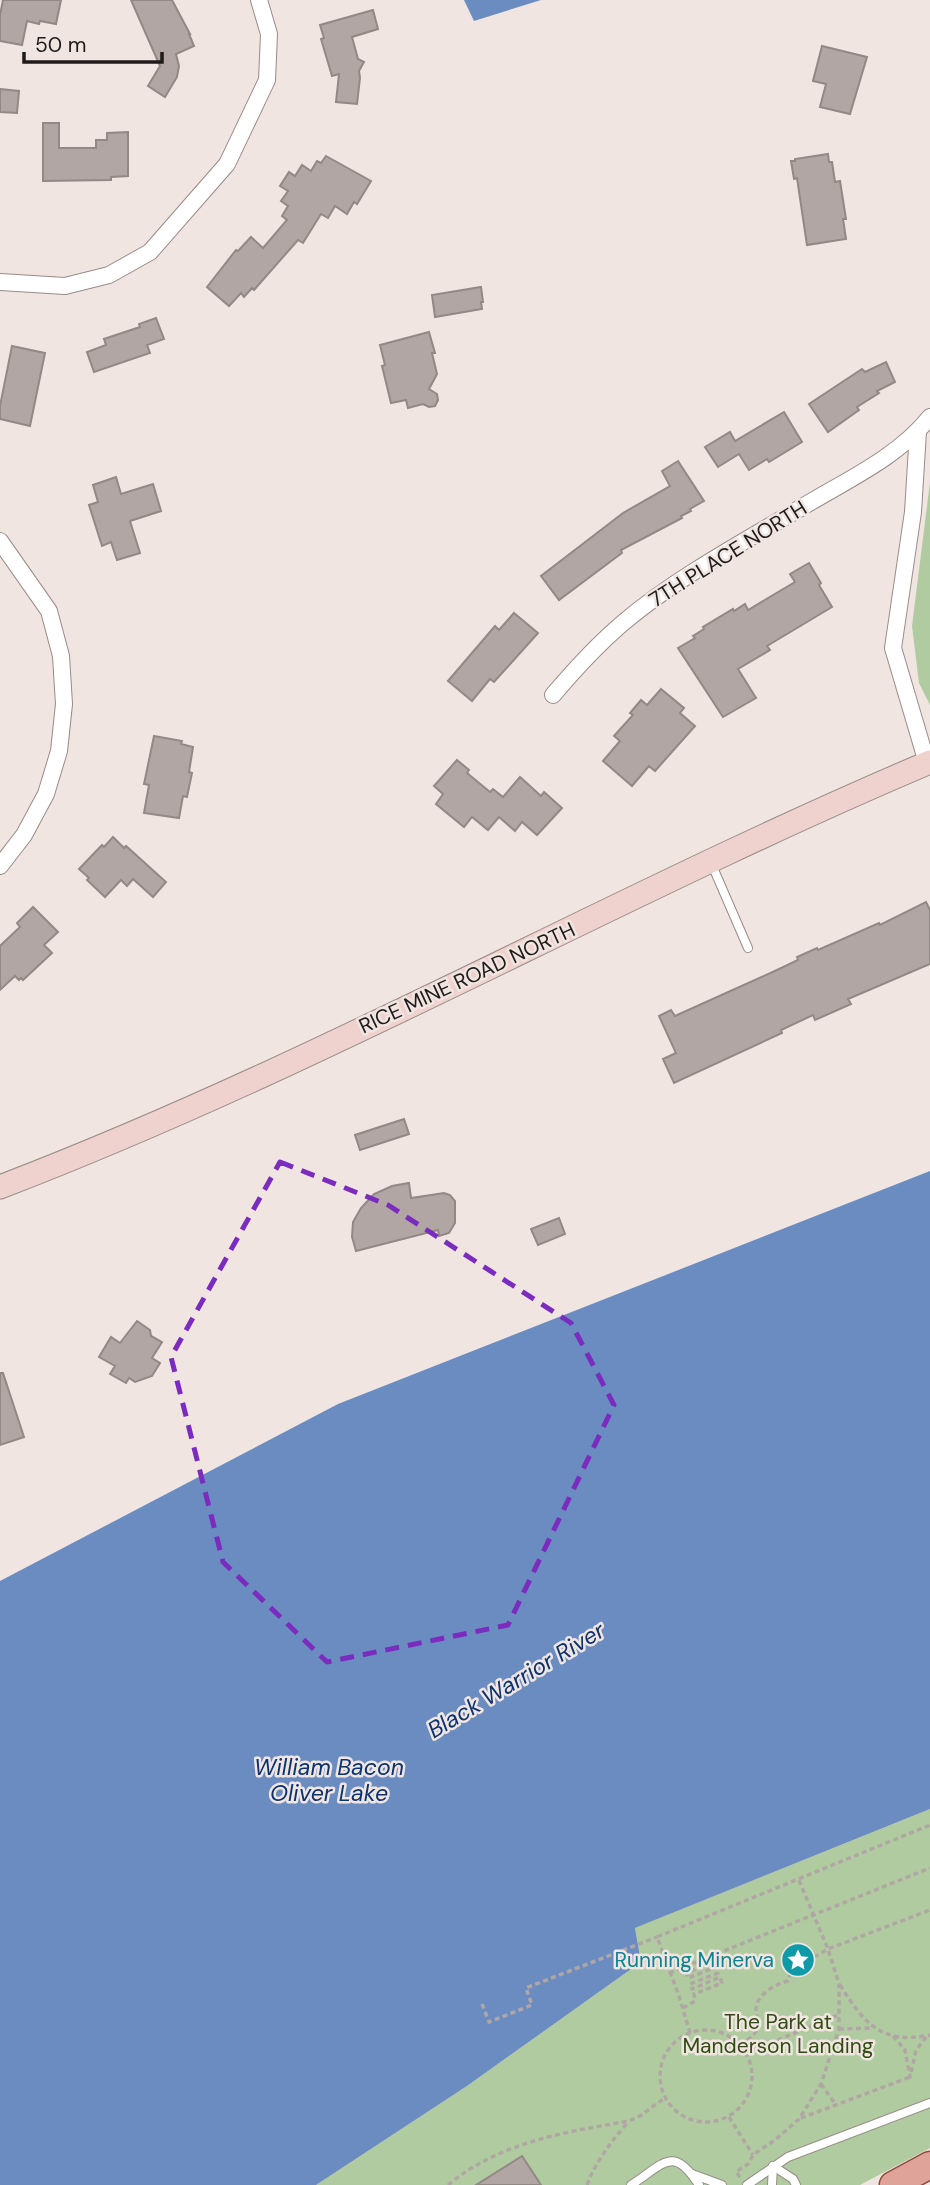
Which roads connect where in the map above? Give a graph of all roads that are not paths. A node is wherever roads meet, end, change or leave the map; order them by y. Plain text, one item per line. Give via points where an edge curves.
1 (259, 0) edge
2 (0, 282) edge
3 (930, 417) edge
4 (918, 431) junction
5 (0, 541) edge
6 (553, 695) dead end
7 (929, 762) edge
8 (710, 862) junction
9 (0, 866) edge
10 (748, 948) dead end
11 (0, 1187) edge
12 (930, 2103) edge
13 (930, 2165) edge
14 (773, 2166) junction
15 (692, 2174) junction
16 (631, 2185) edge
17 (699, 2185) edge
18 (722, 2185) edge
19 (747, 2185) edge
20 (772, 2185) edge
21 (796, 2185) edge
22 (893, 2185) edge

1 - 2 street via 269,34 267,80 227,164 150,252 109,275 65,286
3 - 4 street, 7TH PLACE NORTH
4 - 6 street, 7TH PLACE NORTH via 878,462 623,622
4 - 7 street via 913,512 894,648
5 - 9 street via 49,611 61,656 64,704 59,751 46,794 24,835
7 - 8 main road, RICE MINE ROAD NORTH
8 - 10 lane
8 - 11 main road, RICE MINE ROAD NORTH via 239,1087
12 - 14 lane
13 - 22 main road
14 - 19 lane
14 - 20 lane
14 - 21 lane
15 - 16 lane via 684,2164 667,2161
15 - 17 lane
15 - 18 lane

